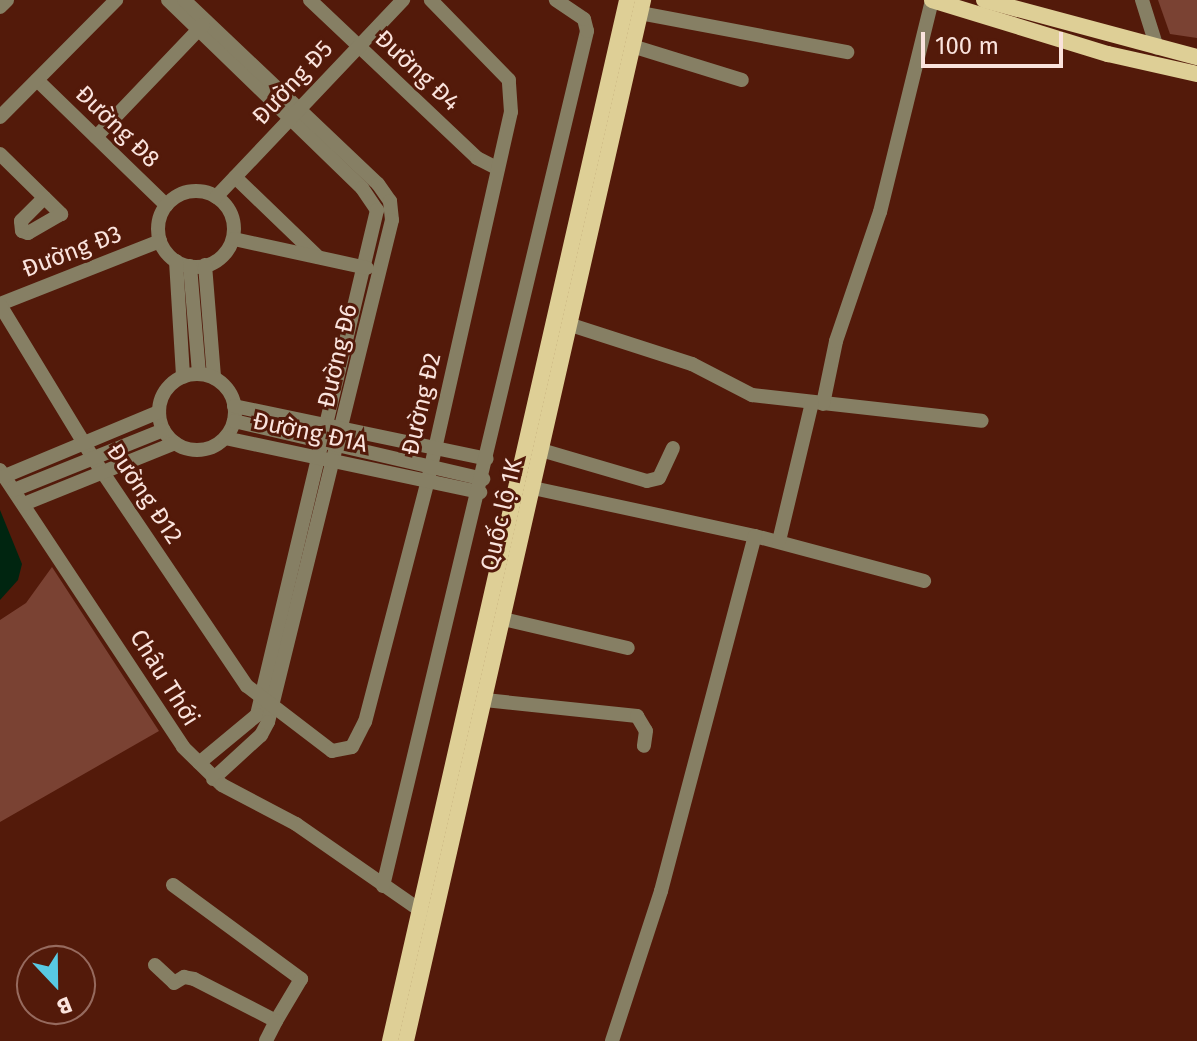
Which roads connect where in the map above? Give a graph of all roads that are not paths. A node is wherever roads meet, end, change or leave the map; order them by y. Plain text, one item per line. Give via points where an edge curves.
1 (7, 0) edge
2 (116, 0) edge
3 (168, 0) edge
4 (184, 0) edge
5 (310, 0) edge
6 (403, 0) edge
7 (431, 0) edge
8 (556, 0) edge
9 (627, 0) edge
10 (932, 0) edge
11 (984, 0) edge
12 (1142, 0) edge
13 (642, 6) edge
14 (0, 7) edge
15 (202, 26) junction
16 (632, 46) junction
17 (358, 47) junction
18 (1157, 48) junction
19 (847, 52) dead end
20 (1197, 57) edge
21 (1197, 74) edge
22 (37, 80) junction
23 (742, 80) dead end
24 (295, 114) junction
25 (0, 117) edge
26 (96, 137) junction
27 (0, 154) edge
28 (497, 168) junction
29 (235, 177) junction
30 (216, 197) junction
31 (44, 198) dead end
32 (166, 205) junction
33 (234, 239) junction
34 (160, 241) junction
35 (379, 245) junction
36 (319, 258) junction
37 (190, 264) junction
38 (367, 268) junction
39 (0, 305) edge
40 (194, 318) junction
41 (361, 321) junction
42 (571, 325) junction
43 (199, 374) junction
44 (183, 377) junction
45 (214, 378) junction
46 (817, 403) junction
47 (159, 412) junction
48 (234, 414) junction
49 (982, 421) dead end
50 (328, 427) junction
51 (163, 430) junction
52 (343, 430) junction
53 (225, 438) junction
54 (84, 443) junction
55 (175, 443) junction
56 (332, 444) junction
57 (673, 448) dead end
58 (435, 450) junction
59 (541, 450) junction
60 (93, 458) junction
61 (487, 459) junction
62 (328, 460) junction
63 (103, 472) junction
64 (2, 473) edge
65 (430, 474) junction
66 (481, 485) junction
67 (533, 488) junction
68 (14, 490) junction
69 (24, 504) junction
70 (755, 536) junction
71 (779, 541) junction
72 (924, 581) dead end
73 (503, 619) junction
74 (628, 648) dead end
75 (485, 700) junction
76 (267, 702) junction
77 (644, 746) dead end
78 (199, 763) junction
79 (213, 779) junction
80 (173, 885) dead end
81 (383, 886) junction
82 (427, 915) junction
83 (155, 965) dead end
84 (276, 1021) junction
85 (266, 1041) edge
86 (390, 1041) edge
87 (406, 1041) edge
88 (612, 1041) edge

1 - 14 street
2 - 22 street
3 - 15 street, Đường Đ6
4 - 15 street, Đường Đ6
5 - 17 street, Đường Đ4
6 - 17 street, Đường Đ5
7 - 28 street, Đường Đ2 via 509,80 511,112
8 - 61 street via 584,19 587,31
9 - 82 main road, Quốc lộ 1K
10 - 21 main road via 1108,54
10 - 46 street via 880,212
11 - 18 main road
12 - 18 street
13 - 16 main road, Quốc lộ 1K
13 - 19 street
15 - 24 street, Đường Đ6
15 - 26 street
16 - 23 street
16 - 42 main road, Quốc lộ 1K
17 - 24 street, Đường Đ5
17 - 28 street, Đường Đ4 via 477,158
18 - 20 main road
22 - 25 street
22 - 26 street, Đường Đ8
24 - 29 street, Đường Đ5
24 - 35 street, Đường Đ6 via 390,201
26 - 32 street, Đường Đ8
27 - 31 street
28 - 58 street, Đường Đ2
29 - 30 street, Đường Đ5
29 - 36 street
30 - 32 street via 186,192
30 - 33 street via 232,217
32 - 34 street via 160,216
33 - 36 street
33 - 37 street via 221,257
34 - 37 street
34 - 39 street, Đường Đ3
35 - 38 street, Đường Đ6
35 - 41 street, Đường Đ6
36 - 38 street
37 - 40 street
37 - 40 street
38 - 41 street, Đường Đ6
39 - 54 street, Đường Đ12
40 - 43 street
40 - 44 street
40 - 45 street
41 - 50 street, Đường Đ6
41 - 52 street, Đường Đ6
42 - 46 street via 692,364 752,395
42 - 59 main road, Quốc lộ 1K
43 - 44 street
43 - 45 street
44 - 47 street via 167,389
45 - 48 street via 227,389
46 - 49 street
46 - 71 street
47 - 51 street
47 - 54 street
48 - 50 street, Đường Đ1A
48 - 53 street
48 - 56 street, Đường Đ1A
50 - 52 street, Đường Đ1A
50 - 56 street, Đường Đ6
51 - 55 street
51 - 60 street
52 - 56 street, Đường Đ6
52 - 58 street, Đường Đ1A
53 - 55 street via 206,449
53 - 62 street, Đường Đ1A
54 - 60 street, Đường Đ12
54 - 64 street
55 - 63 street
56 - 62 street, Đường Đ6
56 - 65 street, Đường Đ1A
57 - 59 street via 659,478 647,481
58 - 61 street, Đường Đ1A
58 - 65 street, Đường Đ2
59 - 67 main road, Quốc lộ 1K
60 - 63 street, Đường Đ12
60 - 68 street
61 - 66 street
62 - 65 street, Đường Đ1A
62 - 76 street, Đường Đ6
63 - 69 street
63 - 76 street, Đường Đ12 via 247,686
64 - 68 street, Châu Thới
65 - 66 street, Đường Đ1A
65 - 76 street, Đường Đ2 via 359,740 341,752 332,751
66 - 81 street
67 - 70 street
67 - 73 main road, Quốc lộ 1K
68 - 69 street, Châu Thới
69 - 78 street, Châu Thới via 100,616 144,696
70 - 71 street
70 - 88 street via 661,891
71 - 72 street
73 - 74 street
73 - 75 main road, Quốc lộ 1K
75 - 77 street via 637,716 646,731
75 - 82 main road, Quốc lộ 1K
76 - 78 street, Đường Đ6 via 253,722
76 - 79 street, Đường Đ6 via 261,735
78 - 79 street, Châu Thới
79 - 81 street, Châu Thới via 296,824
80 - 84 street via 301,979
81 - 82 street, Châu Thới
82 - 86 main road, Quốc lộ 1K
82 - 87 main road, Quốc lộ 1K
83 - 84 street via 174,983 194,979
84 - 85 street

